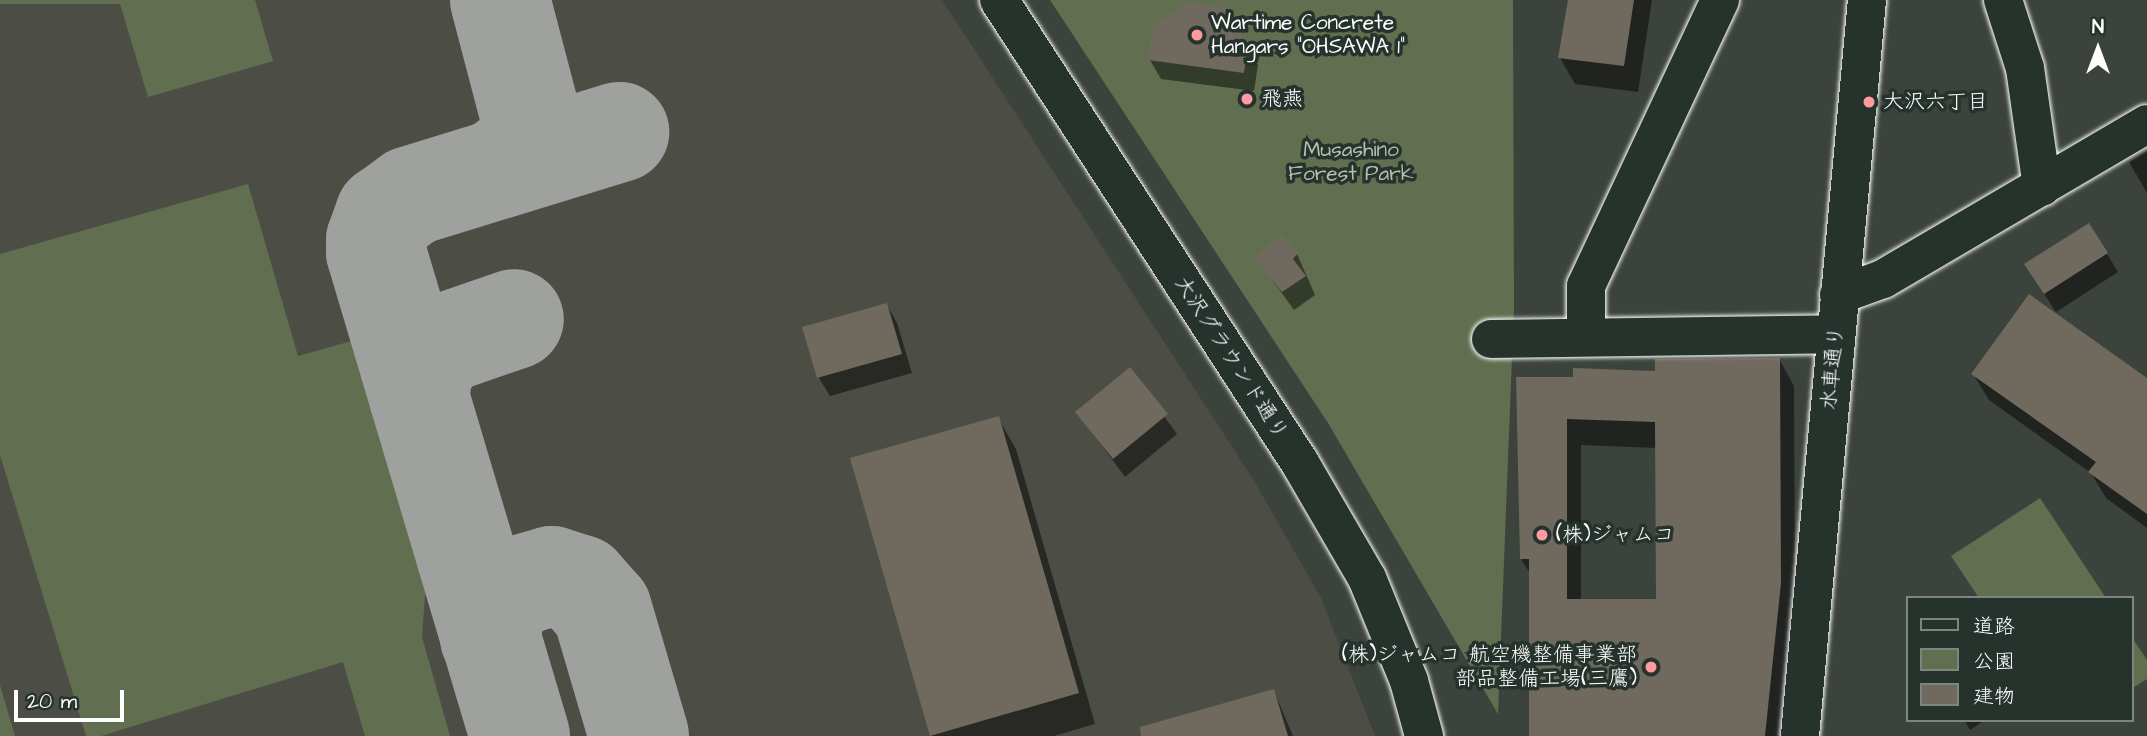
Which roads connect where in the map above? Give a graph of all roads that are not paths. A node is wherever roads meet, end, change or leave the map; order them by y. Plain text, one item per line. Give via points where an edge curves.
1 (999, 0) edge
2 (1720, 0) edge
3 (1867, 0) edge
4 (2003, 0) edge
5 (2147, 124) edge
6 (2042, 187) junction
7 (1839, 295) junction
8 (1836, 334) junction
9 (1586, 338) junction
10 (1491, 339) dead end
11 (1424, 736) edge
12 (1800, 736) edge

1 - 11 street, 大沢グラウンド通り via 1367,578 1409,681
2 - 9 street via 1586,286
3 - 7 street, 水車通り
4 - 6 street via 2025,68
5 - 6 street
6 - 7 street via 1883,279
7 - 8 street, 水車通り
8 - 9 street
8 - 12 street, 水車通り
9 - 10 street

